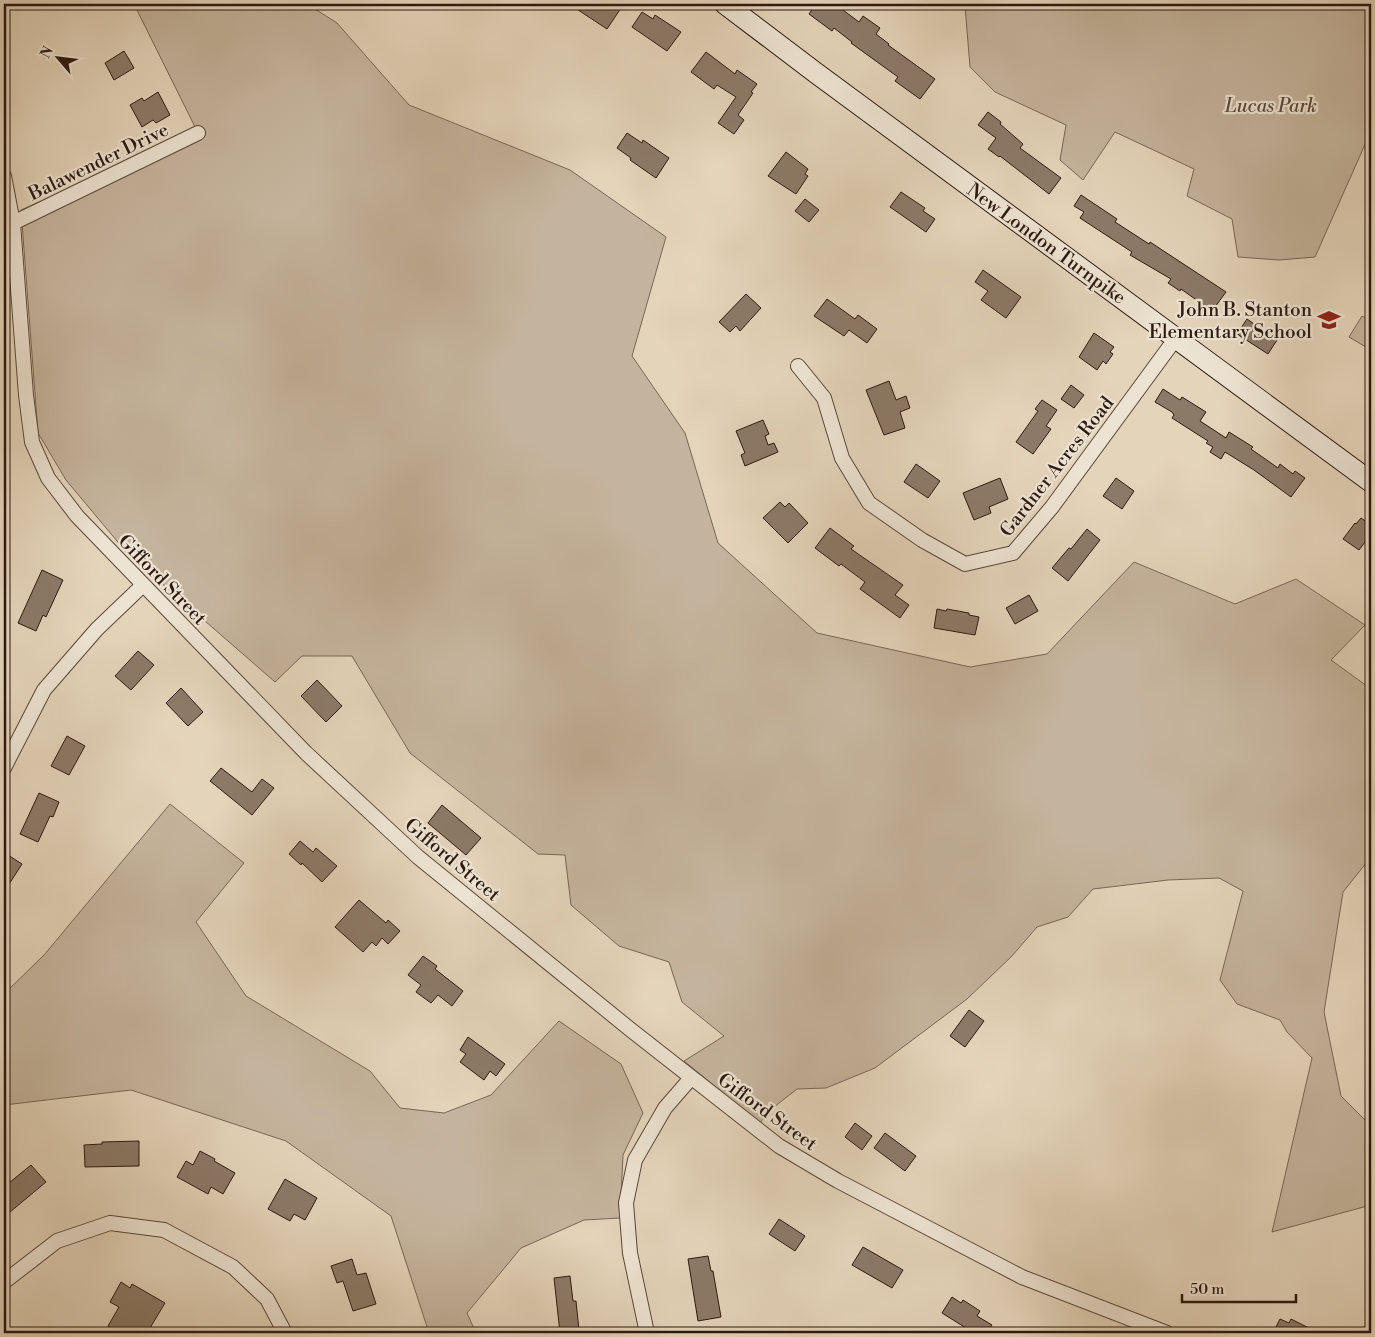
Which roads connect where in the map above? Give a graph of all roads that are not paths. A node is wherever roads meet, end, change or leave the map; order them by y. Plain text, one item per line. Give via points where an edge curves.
1 (725, 4) edge
2 (198, 133) dead end
3 (4, 176) edge
4 (14, 223) junction
5 (1176, 338) junction
6 (798, 366) dead end
7 (1371, 482) edge
8 (142, 586) junction
9 (4, 768) edge
10 (691, 1078) junction
11 (4, 1282) edge
12 (285, 1333) edge
13 (647, 1333) edge
14 (1167, 1333) edge

1 - 5 main road, New London Turnpike
2 - 4 street, Balawender Drive
3 - 4 street, Gifford Street
4 - 8 street, Gifford Street via 32,442 48,478 77,516
5 - 6 street, Gardner Acres Road via 1052,507 1013,553 965,564 922,540 869,503 842,458 824,398
5 - 7 main road, New London Turnpike
8 - 9 street via 97,629 44,690
8 - 10 street, Gifford Street via 306,753 418,857
10 - 13 street via 665,1108 635,1160 626,1203 630,1253
10 - 14 street, Gifford Street via 779,1146 838,1181 1022,1277
11 - 12 street via 57,1241 110,1223 164,1230 234,1267 267,1299

